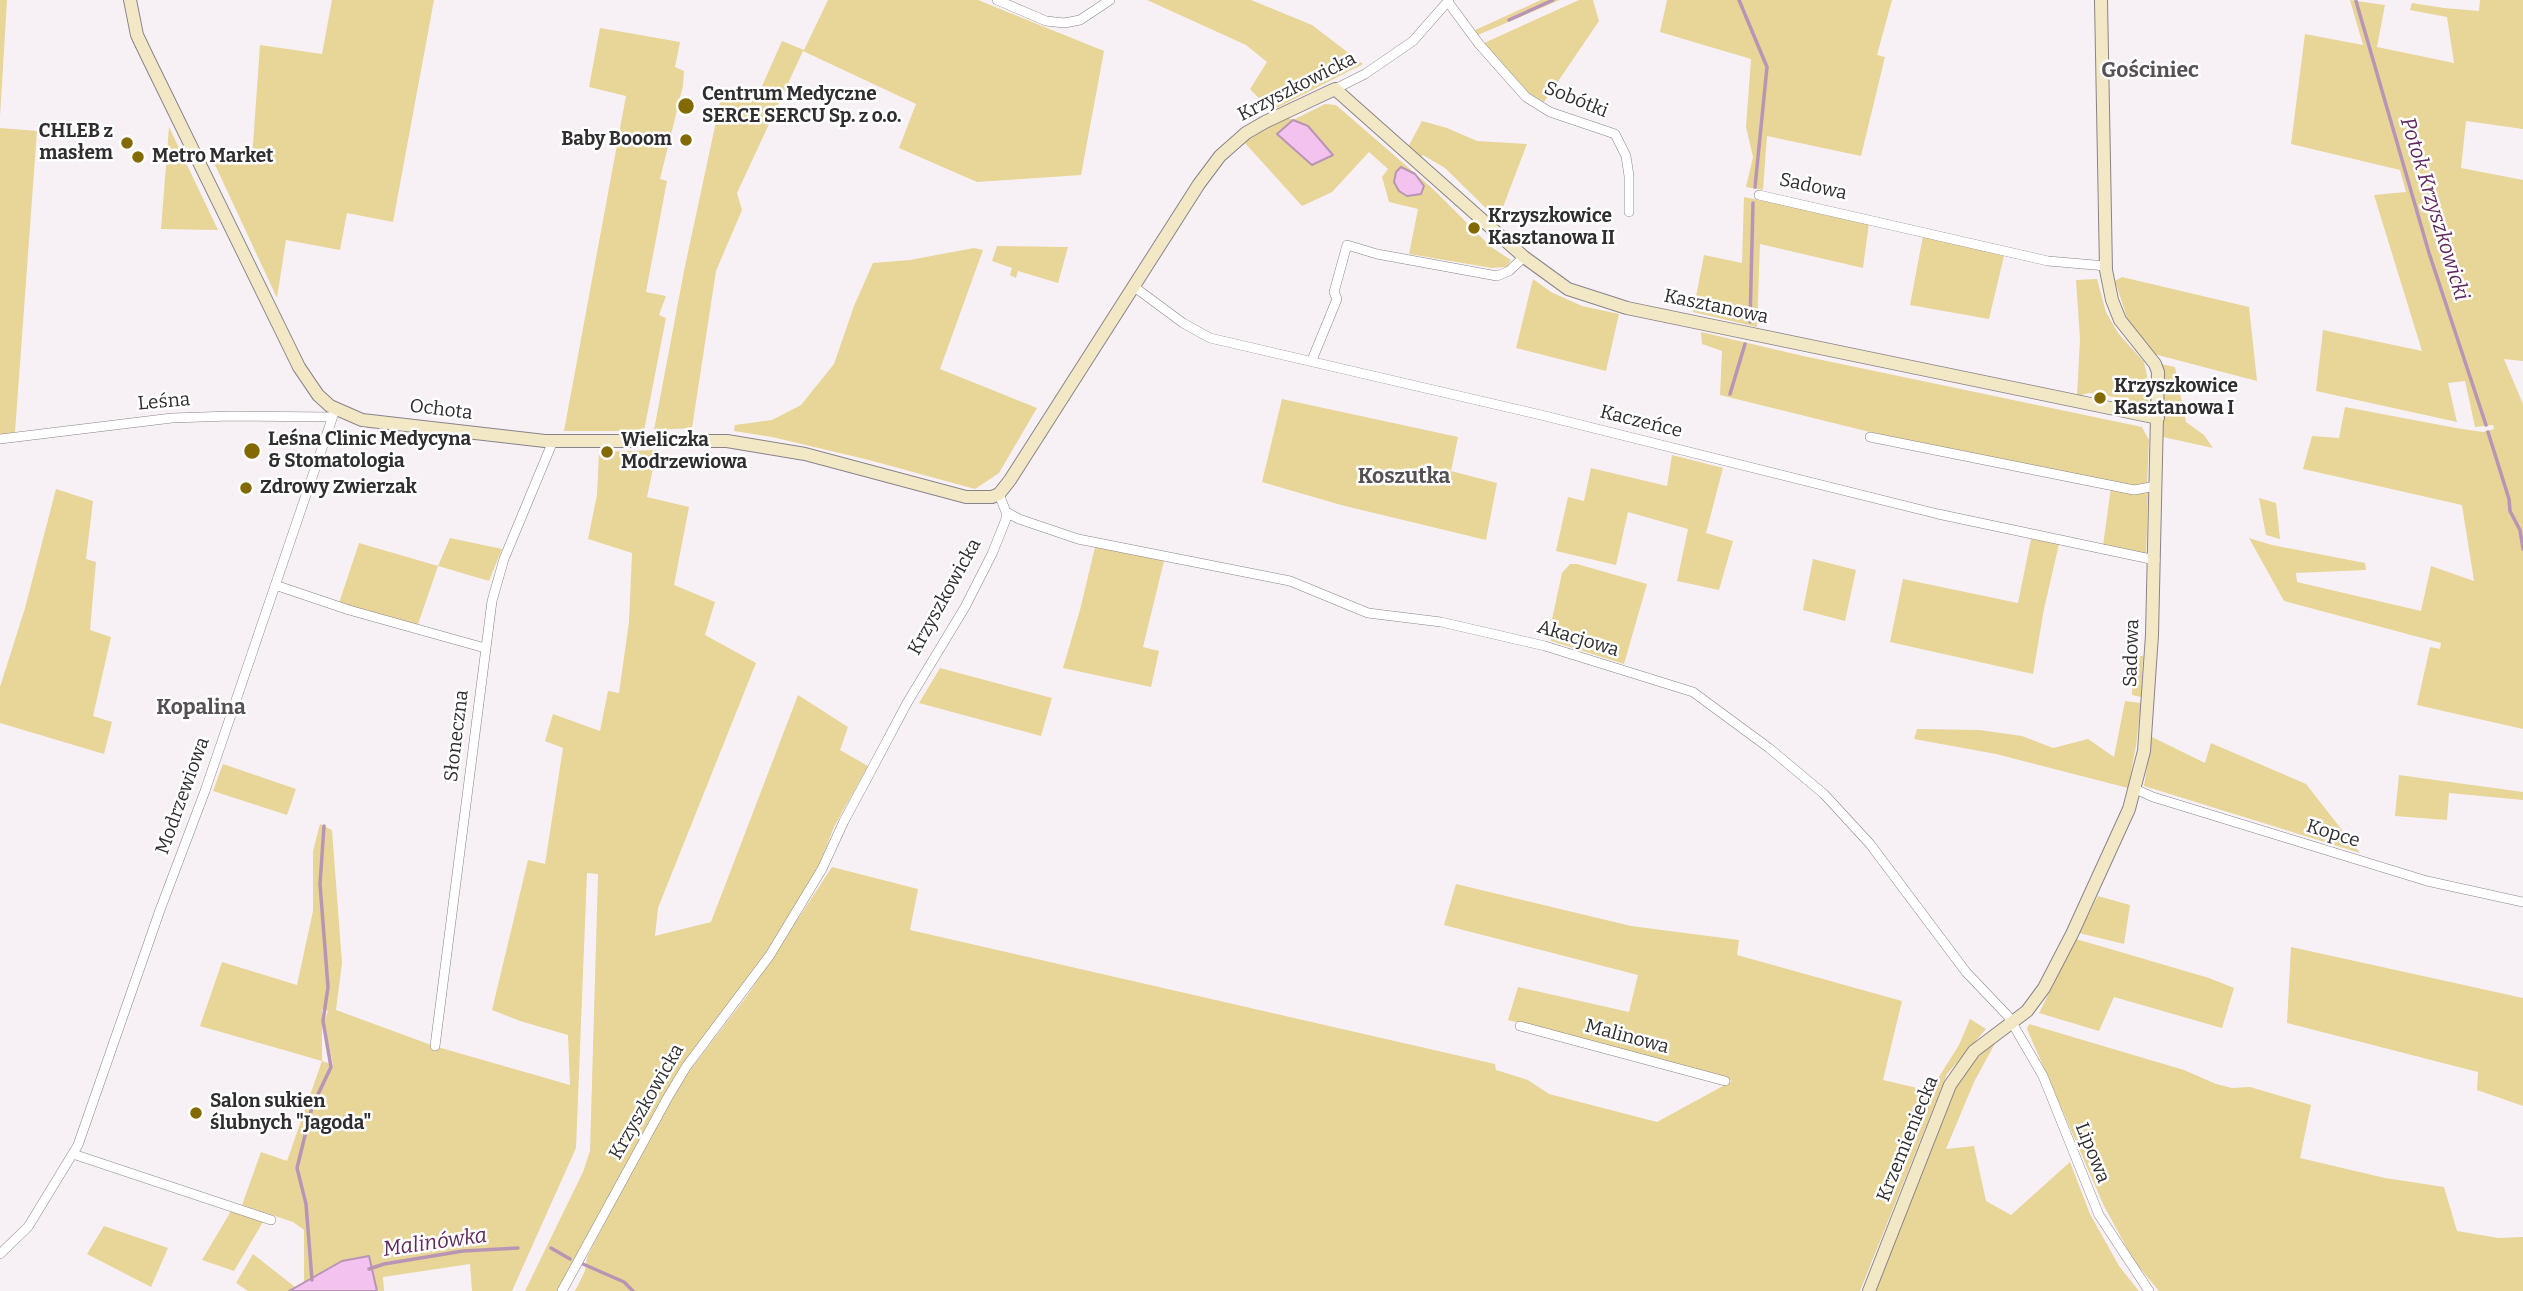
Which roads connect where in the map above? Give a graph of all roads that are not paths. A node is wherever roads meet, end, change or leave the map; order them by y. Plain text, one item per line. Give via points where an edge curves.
1 (130, 0) edge
2 (997, 0) edge
3 (1110, 0) edge
4 (2101, 0) edge
5 (1448, 1) edge
6 (1335, 89) junction
7 (1759, 195) dead end
8 (1629, 212) dead end
9 (1524, 257) junction
10 (2106, 266) junction
11 (1133, 286) junction
12 (1312, 360) junction
13 (334, 414) junction
14 (2158, 418) junction
15 (1870, 437) dead end
16 (0, 439) edge
17 (552, 441) junction
18 (2156, 486) junction
19 (999, 494) junction
20 (1006, 512) junction
21 (2155, 560) junction
22 (275, 585) junction
23 (485, 648) junction
24 (2135, 789) junction
25 (2523, 902) edge
26 (2012, 1023) junction
27 (1520, 1026) dead end
28 (435, 1046) dead end
29 (1725, 1081) dead end
30 (74, 1154) junction
31 (271, 1220) dead end
32 (0, 1254) edge
33 (562, 1291) edge
34 (1869, 1291) edge
35 (2149, 1291) edge

1 - 13 street, Ochota via 147,56 299,367
2 - 3 street via 1046,21 1064,23 1080,20
4 - 10 street, Sadowa
5 - 6 street, Krzyszkowicka via 1413,41
5 - 8 street, Sobótki via 1526,97 1550,112 1615,135 1626,156
6 - 9 street, Kasztanowa
6 - 11 street, Krzyszkowicka via 1246,133 1220,156
7 - 10 street, Sadowa via 2048,261
9 - 12 street via 1497,276 1347,245 1334,292 1337,299
9 - 14 street, Kasztanowa via 1568,289 1627,308
10 - 14 street, Sadowa via 2120,320 2158,372
11 - 12 street, Kaczeńce via 1210,338
11 - 19 street, Krzyszkowicka
12 - 21 street, Kaczeńce via 1930,512
13 - 16 street, Leśna via 172,418
13 - 17 street, Ochota
13 - 22 street, Modrzewiowa
14 - 18 street, Sadowa
15 - 18 street via 2134,490
17 - 19 street, Ochota via 727,440 805,454 966,497
17 - 23 street, Słoneczna via 497,580
18 - 21 street, Sadowa
19 - 20 street
20 - 26 street, Akacjowa via 1078,539 1290,581 1368,613 1441,622 1545,646 1693,692 1824,794 1870,844 1966,972
20 - 33 street, Krzyszkowicka via 977,585 902,713 817,879 770,955 674,1087
21 - 24 street, Sadowa via 2147,728
22 - 23 street
22 - 30 street, Modrzewiowa
23 - 28 street, Słoneczna
24 - 25 street, Kopce via 2418,878
24 - 26 street, Sadowa via 2054,969 2036,1001
26 - 34 street, Krzemieniecka via 1974,1051 1953,1079
26 - 35 street, Lipowa via 2043,1076 2099,1215
27 - 29 street, Malinowa
30 - 31 street
30 - 32 street, Modrzewiowa via 27,1227

